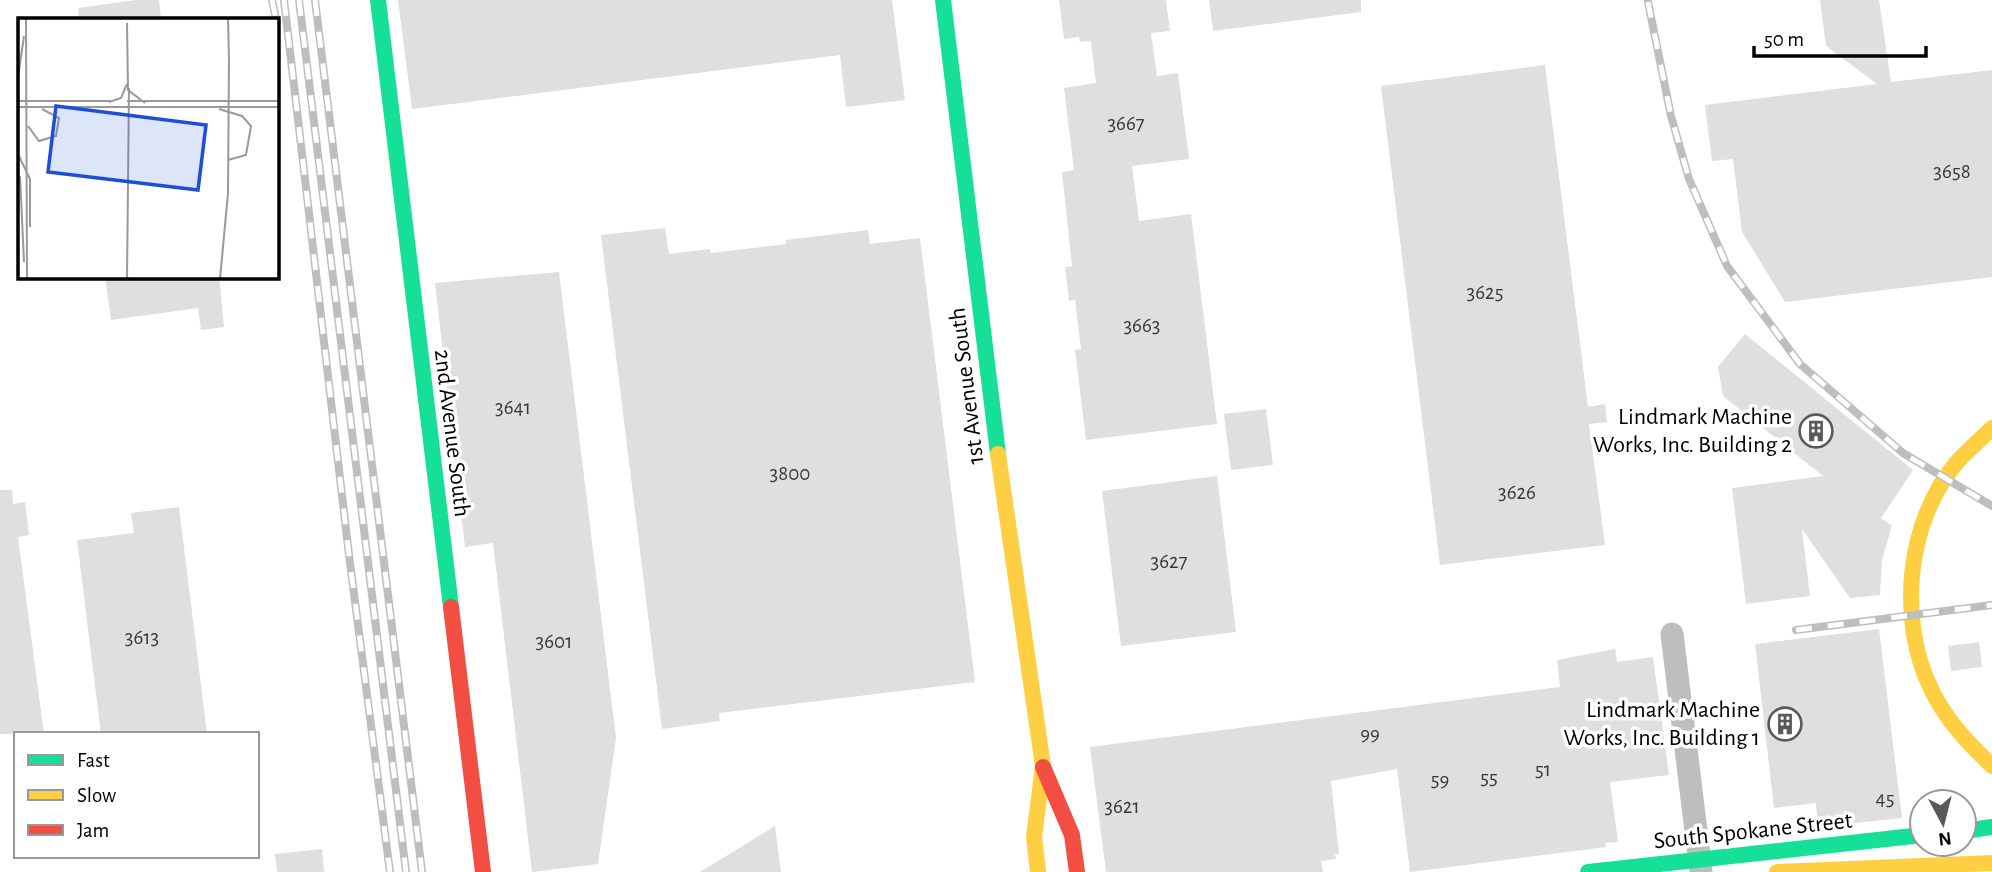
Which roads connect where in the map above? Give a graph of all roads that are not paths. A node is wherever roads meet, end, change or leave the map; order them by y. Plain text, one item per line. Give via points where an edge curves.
1 (378, 0) edge
2 (943, 0) edge
3 (1992, 428) edge
4 (1672, 634) dead end
5 (1043, 766) junction
6 (1992, 766) edge
7 (1908, 837) edge
8 (1992, 863) edge
9 (1700, 866) edge
10 (483, 872) edge
11 (1038, 872) edge
12 (1077, 872) edge
13 (1588, 872) edge
14 (1777, 872) edge

1 - 10 main road, 2nd Avenue South
2 - 5 main road, 1st Avenue South via 1008,538
3 - 6 main road via 1963,454 1931,501 1913,555 1909,602 1913,639 1931,693 1964,740
4 - 9 street
5 - 11 main road, 1st Avenue South via 1034,837
5 - 12 main road, 1st Avenue South via 1072,835
7 - 9 main road, South Spokane Street
8 - 14 main road
9 - 13 main road, South Spokane Street

